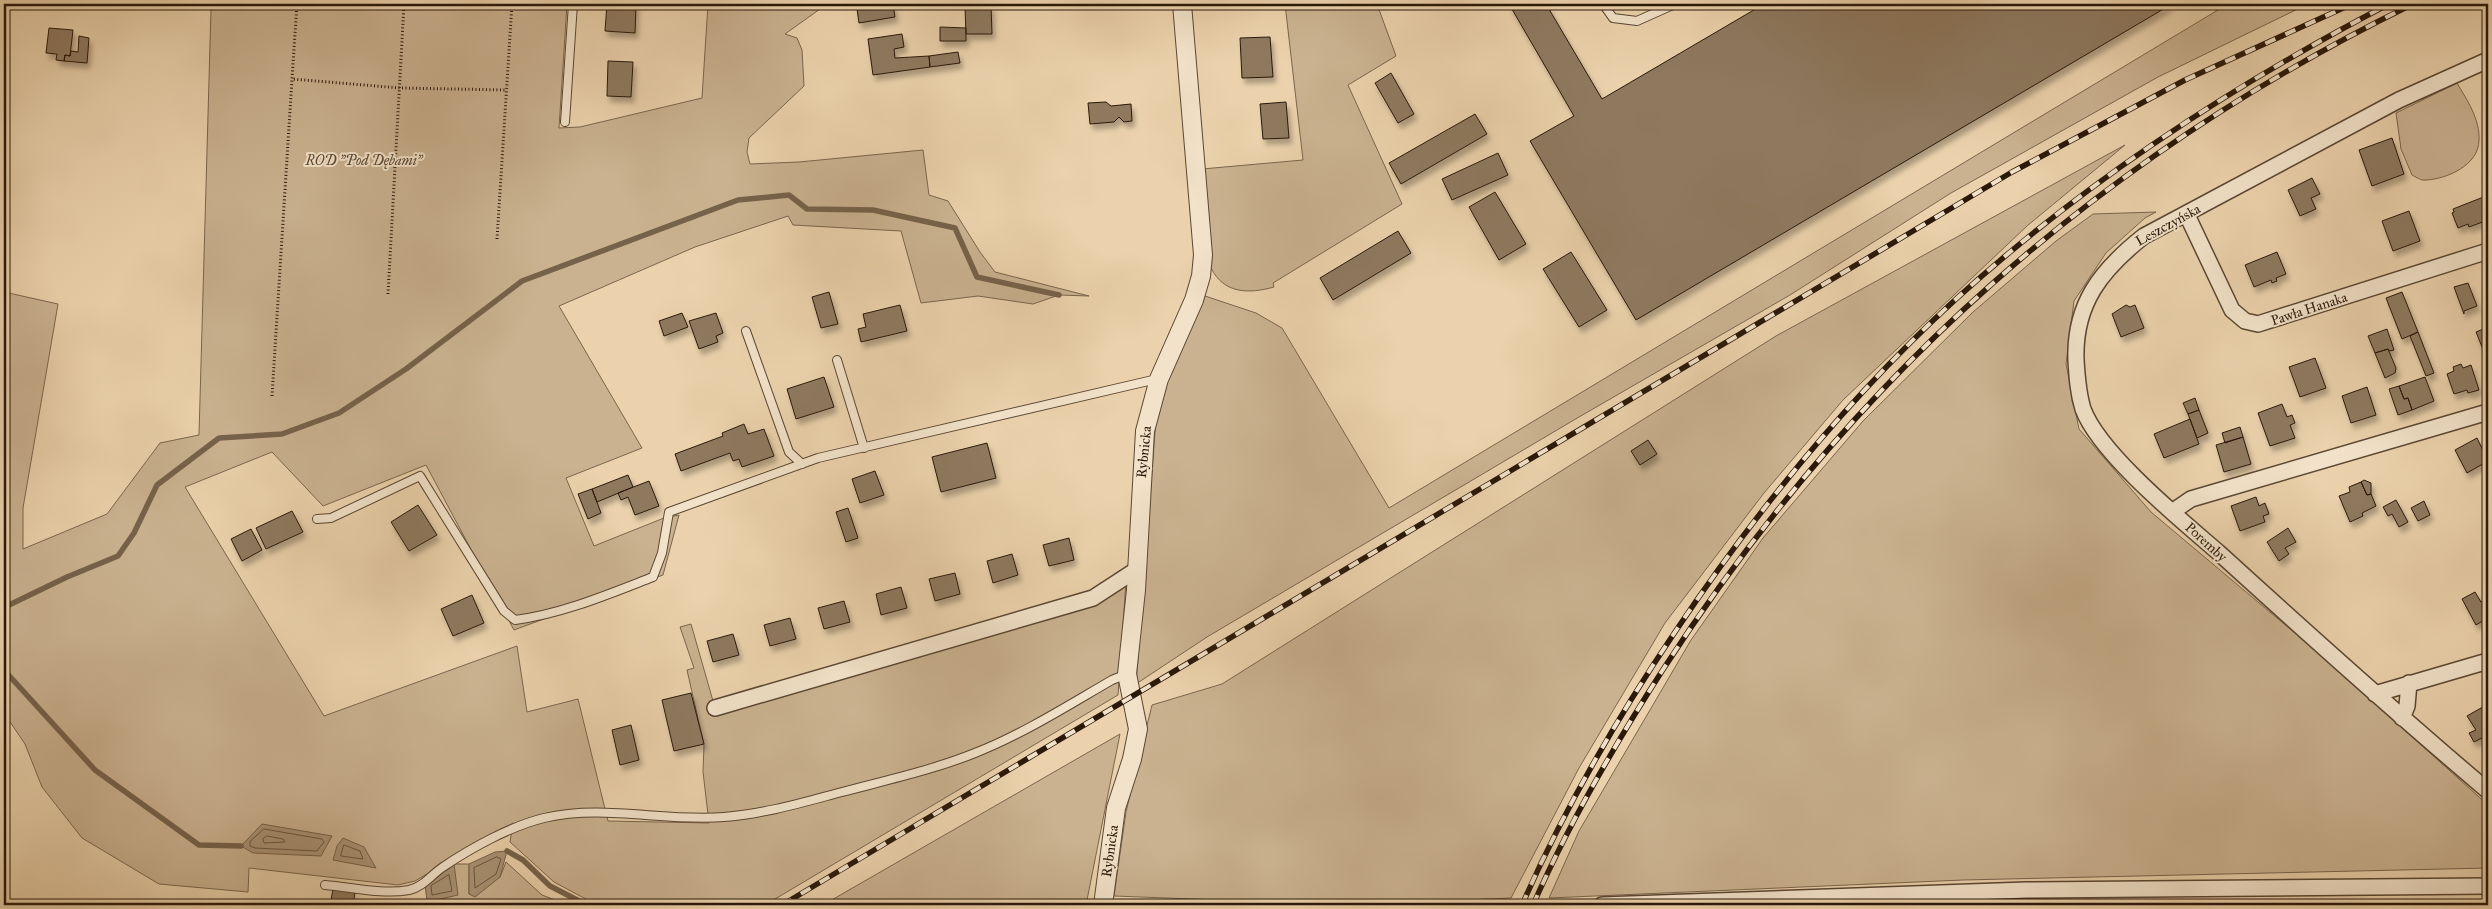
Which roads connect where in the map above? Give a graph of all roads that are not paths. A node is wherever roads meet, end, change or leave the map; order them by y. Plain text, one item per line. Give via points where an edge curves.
1 (573, 4) edge
2 (1182, 4) edge
3 (1603, 4) edge
4 (1675, 4) edge
5 (2488, 60) edge
6 (566, 122) dead end
7 (2187, 215) junction
8 (2488, 251) edge
9 (746, 331) dead end
10 (837, 360) dead end
11 (1160, 379) junction
12 (2488, 412) edge
13 (864, 448) junction
14 (802, 464) junction
15 (2172, 512) junction
16 (317, 519) dead end
17 (1136, 570) junction
18 (2488, 661) edge
19 (1127, 674) junction
20 (2409, 683) junction
21 (2375, 694) junction
22 (715, 708) dead end
23 (2402, 718) junction
24 (2488, 791) edge
25 (325, 885) dead end
26 (2488, 886) edge
27 (1103, 905) edge
28 (1602, 905) edge

1 - 6 lane
2 - 11 street, Rybnicka via 1202,270 1192,306
3 - 4 lane via 1613,18 1637,22
5 - 7 street, Leszczyńska via 2385,107
7 - 8 street, Pawła Hanaka via 2232,310 2245,321 2258,324
7 - 15 street, Leszczyńska via 2144,236 2108,270 2084,307 2076,343 2078,388 2088,420 2116,455
9 - 14 lane via 788,452
10 - 13 lane
11 - 13 lane
11 - 17 street, Rybnicka via 1144,440
12 - 15 street, Poremby via 2190,499
13 - 14 lane
14 - 16 lane via 669,512 662,553 653,577 597,599 515,620 504,612 420,476 331,518
15 - 21 street, Poremby
17 - 19 street, Rybnicka
17 - 22 street via 1093,598
18 - 20 street
19 - 25 lane via 1026,730 974,754 840,792 722,818 560,814 525,823 506,832 441,868 420,887 384,891
19 - 27 street, Rybnicka via 1138,729 1116,808
20 - 21 street
20 - 23 street via 2407,706
21 - 23 street, Poremby
23 - 24 street, Poremby
26 - 28 street via 2026,890

